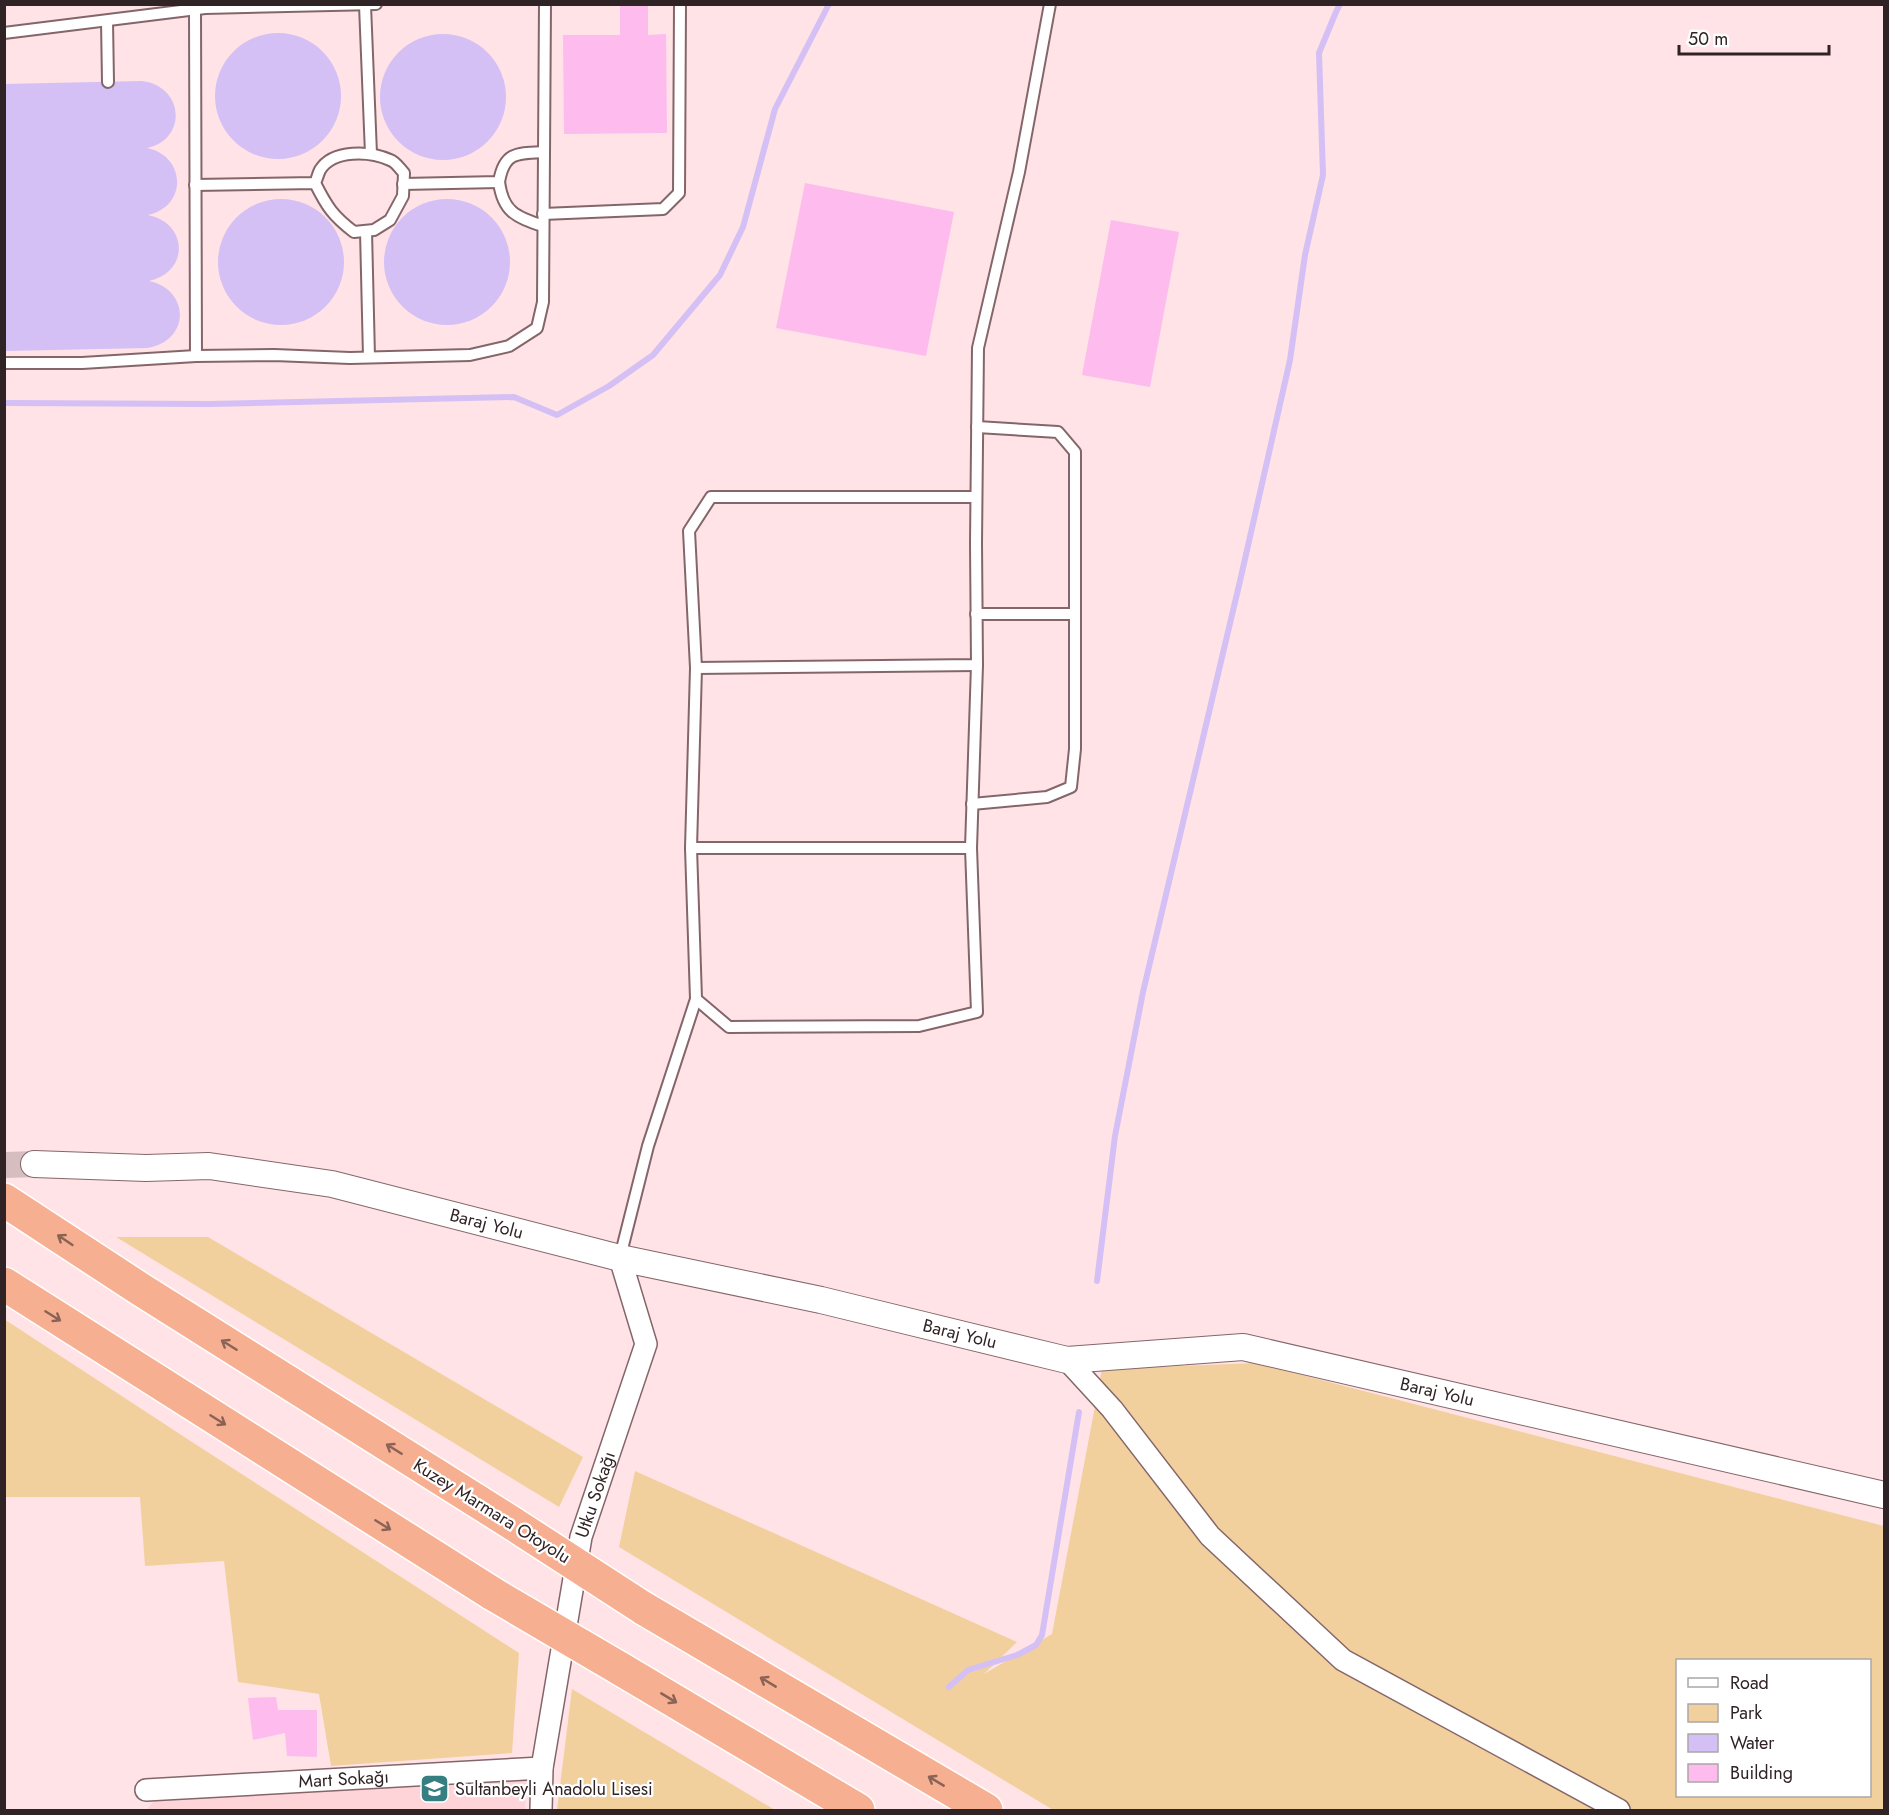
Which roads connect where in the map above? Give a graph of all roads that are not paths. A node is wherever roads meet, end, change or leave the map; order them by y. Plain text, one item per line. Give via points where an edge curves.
1 (376, 4) edge
2 (545, 4) edge
3 (680, 4) edge
4 (1050, 4) edge
5 (365, 5) edge
6 (226, 6) edge
7 (195, 9) junction
8 (107, 21) junction
9 (4, 33) edge
10 (108, 82) dead end
11 (544, 152) junction
12 (371, 154) junction
13 (499, 182) junction
14 (315, 183) junction
15 (403, 184) junction
16 (195, 186) junction
17 (543, 214) junction
18 (543, 226) junction
19 (366, 231) junction
20 (196, 356) junction
21 (369, 357) junction
22 (4, 363) edge
23 (977, 427) junction
24 (976, 497) junction
25 (976, 614) junction
26 (1075, 614) junction
27 (977, 665) junction
28 (696, 668) junction
29 (972, 804) junction
30 (691, 848) junction
31 (970, 848) junction
32 (696, 999) junction
33 (34, 1164) tunnel mouth
34 (4, 1200) edge
35 (620, 1258) junction
36 (4, 1284) edge
37 (1067, 1360) junction
38 (1884, 1495) edge
39 (542, 1768) junction
40 (146, 1790) dead end
41 (541, 1810) edge
42 (858, 1810) edge
43 (986, 1810) edge
44 (1619, 1810) edge

1 - 5 lane
2 - 11 lane
3 - 17 lane via 679,194 663,209
4 - 23 lane via 1018,172 978,348
5 - 6 lane
5 - 12 lane
6 - 7 lane
7 - 8 lane
7 - 16 lane
8 - 9 lane
8 - 10 lane
11 - 13 lane via 508,158
11 - 17 lane
12 - 14 lane via 333,158 320,170
12 - 15 lane via 392,161 404,173
13 - 15 lane
13 - 18 lane via 501,199 511,211
14 - 16 lane
14 - 19 lane via 338,220 354,232
15 - 19 lane via 402,196 390,220
16 - 20 lane
17 - 18 lane
18 - 21 lane via 543,302 537,328 509,346 470,355
19 - 21 lane
20 - 21 lane
20 - 22 lane
23 - 24 lane
23 - 26 lane via 1058,432 1075,452
24 - 25 lane
24 - 28 lane via 711,497 689,531
25 - 26 lane
25 - 27 lane
26 - 29 lane via 1075,749 1071,787 1047,796
27 - 28 lane
27 - 29 lane
28 - 30 lane
29 - 31 lane
30 - 31 lane
30 - 32 lane
31 - 32 lane via 977,1012 919,1026 729,1027
32 - 35 lane via 648,1146
33 - 35 street, Baraj Yolu via 209,1166 332,1184
43 -> 34 highway, Kuzey Marmara Otoyolu, bridge via 643,1608
35 - 37 street, Baraj Yolu via 821,1300
35 - 39 street, Utku Sokağı via 646,1344 581,1537
36 -> 42 highway, bridge via 493,1594
37 - 38 street, Baraj Yolu via 1243,1347
37 - 44 street via 1112,1409 1210,1536 1343,1660
39 - 40 street, Mart Sokağı
39 - 41 street, Utku Sokağı

